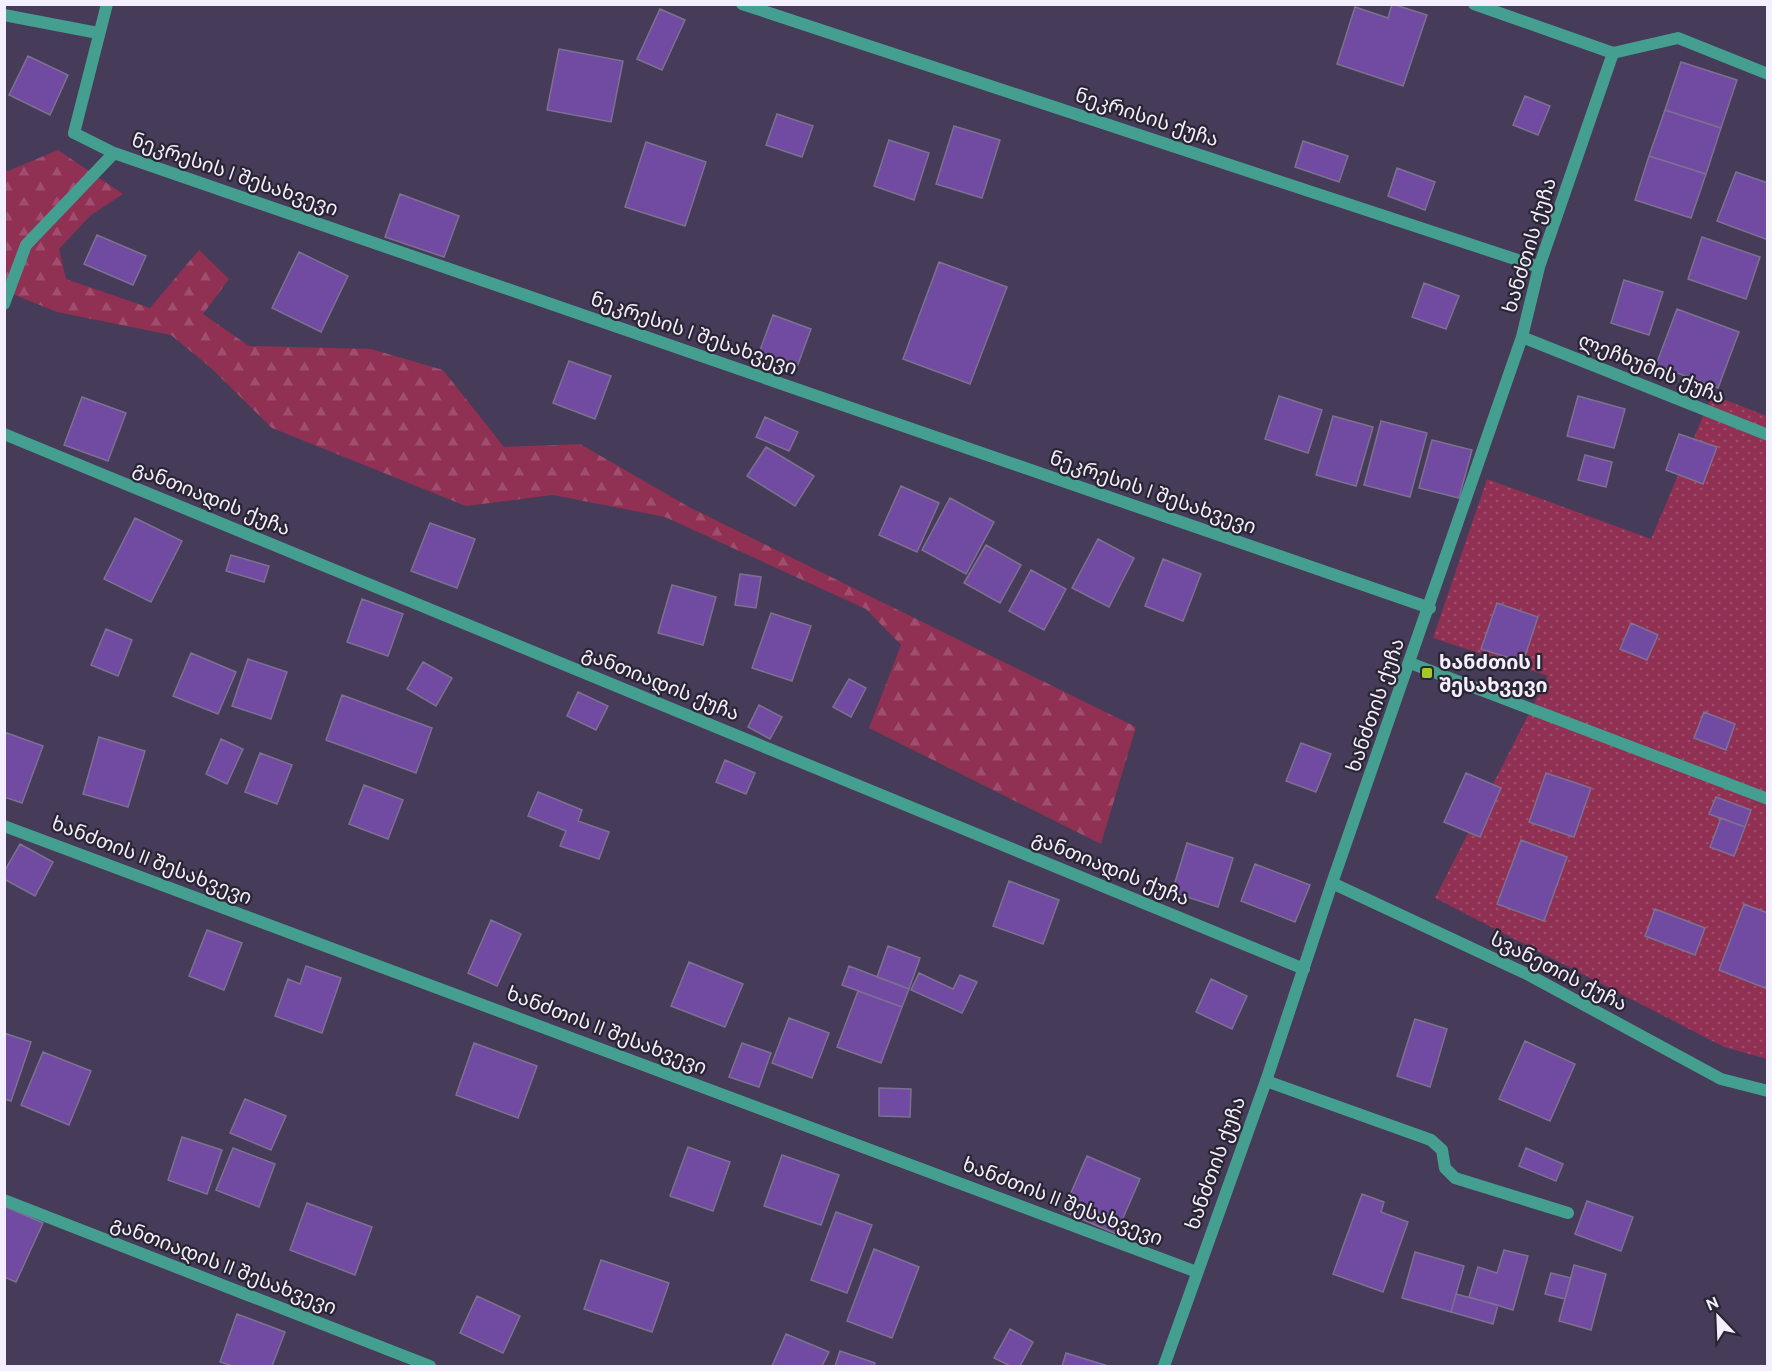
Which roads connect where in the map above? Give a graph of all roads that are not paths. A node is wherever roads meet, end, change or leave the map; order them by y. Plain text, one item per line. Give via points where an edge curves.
1 (107, 4) edge
2 (742, 4) edge
3 (1474, 4) edge
4 (4, 15) edge
5 (98, 33) junction
6 (1614, 53) junction
7 (1767, 74) edge
8 (114, 153) junction
9 (1539, 267) junction
10 (4, 304) edge
11 (1522, 337) junction
12 (4, 434) edge
13 (1767, 435) edge
14 (1430, 608) junction
15 (1410, 663) junction
16 (1767, 799) edge
17 (4, 826) edge
18 (1332, 883) junction
19 (1304, 969) junction
20 (1266, 1081) junction
21 (1767, 1091) edge
22 (4, 1200) edge
23 (1568, 1213) dead end
24 (1197, 1272) junction
25 (430, 1366) edge
26 (1164, 1366) edge

1 - 5 street, ნეკრესის I შესახვევი
2 - 9 street, ნეკრისის ქუჩა
3 - 6 street
4 - 5 street
5 - 8 street, ნეკრესის I შესახვევი via 74,133
6 - 7 street via 1678,38
6 - 9 street, ხანძთის ქუჩა
8 - 10 street via 26,245
8 - 14 street, ნეკრესის I შესახვევი
9 - 11 street, ხანძთის ქუჩა
11 - 13 street, ლეჩხუმის ქუჩა
11 - 14 street, ხანძთის ქუჩა
12 - 19 street, განთიადის ქუჩა
14 - 15 street, ხანძთის ქუჩა
15 - 16 street
15 - 18 street, ხანძთის ქუჩა
17 - 24 street, ხანძთის II შესახვევი
18 - 19 street, ხანძთის ქუჩა
18 - 21 street, სვანეთის ქუჩა via 1527,974 1721,1079
19 - 20 street, ხანძთის ქუჩა
20 - 23 street via 1431,1140 1442,1150 1445,1168 1455,1178
20 - 24 street, ხანძთის ქუჩა
22 - 25 street, განთიადის II შესახვევი
24 - 26 street, ხანძთის ქუჩა

